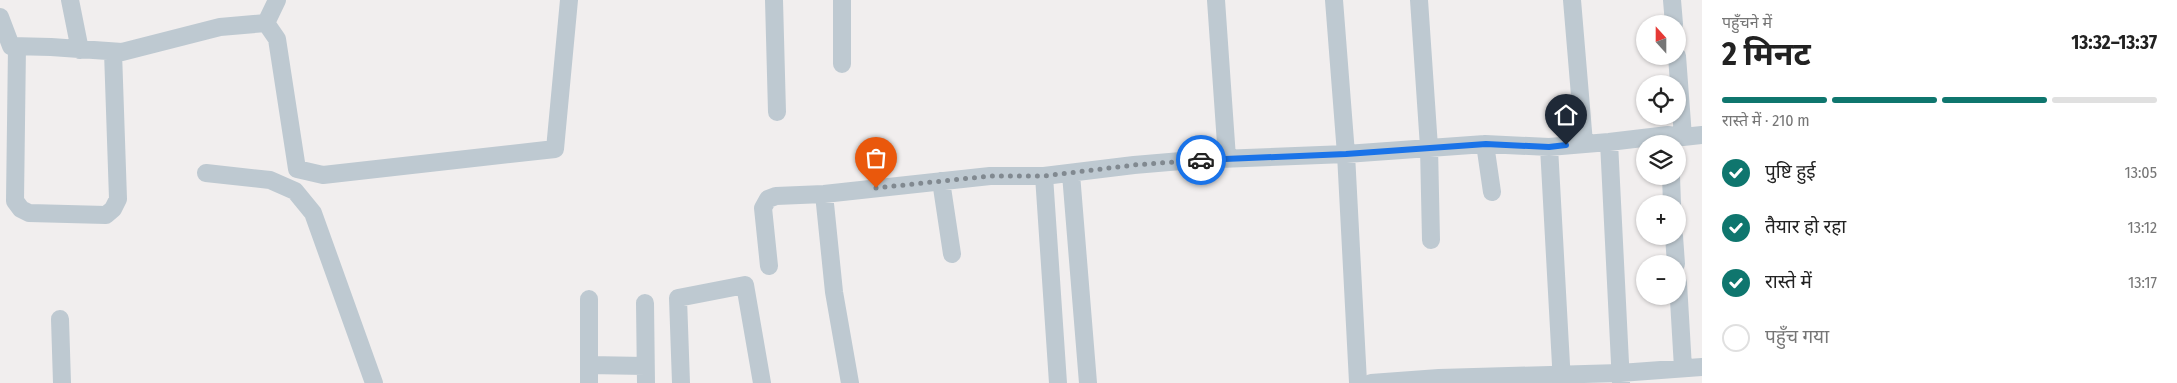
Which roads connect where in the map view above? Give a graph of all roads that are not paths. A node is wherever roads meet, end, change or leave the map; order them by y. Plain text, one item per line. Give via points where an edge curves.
1 (70, 0) edge
2 (278, 0) edge
3 (569, 0) edge
4 (774, 0) edge
5 (842, 0) edge
6 (1216, 0) edge
7 (1334, 0) edge
8 (1418, 0) edge
9 (1572, 0) edge
10 (1672, 0) edge
11 (1673, 15) edge
12 (0, 17) edge
13 (266, 23) junction
14 (17, 46) junction
15 (80, 50) junction
16 (114, 52) junction
17 (842, 64) dead end
18 (1676, 65) edge
19 (777, 112) dead end
20 (1673, 135) edge
21 (1702, 135) edge
22 (1686, 137) edge
23 (1636, 140) edge
24 (1609, 142) junction
25 (1584, 143) junction
26 (1486, 144) junction
27 (1429, 147) junction
28 (1549, 147) junction
29 (1346, 154) junction
30 (1227, 158) junction
31 (206, 173) dead end
32 (1071, 174) junction
33 (1044, 176) junction
34 (941, 181) junction
35 (1492, 192) dead end
36 (824, 194) junction
37 (1431, 240) dead end
38 (952, 254) dead end
39 (770, 266) dead end
40 (589, 300) dead end
41 (645, 303) dead end
42 (1679, 305) edge
43 (60, 319) dead end
44 (589, 365) junction
45 (1702, 367) edge
46 (1683, 368) junction
47 (646, 374) edge
48 (1620, 378) edge
49 (1562, 379) edge
50 (1501, 380) edge
51 (1440, 381) edge
52 (62, 383) edge
53 (374, 383) edge
54 (589, 383) edge
55 (681, 383) edge
56 (762, 383) edge
57 (850, 383) edge
58 (1058, 383) edge
59 (1088, 383) edge
60 (1356, 383) edge
61 (1370, 383) edge

1 - 15 street
2 - 13 street
3 - 13 street via 554,149 323,175 297,169 277,39
4 - 19 street
5 - 17 street
6 - 30 street
7 - 29 street
8 - 27 street
9 - 25 street
10 - 11 street
12 - 14 street via 11,46
13 - 16 street via 220,27
14 - 15 street
14 - 16 street via 15,201 28,214 106,215 113,209 118,199
15 - 16 street
18 - 20 street
21 - 22 street
23 - 24 street
24 - 25 street
24 - 48 street
25 - 28 street
26 - 27 street
26 - 28 street
26 - 35 street
27 - 29 street
27 - 37 street
28 - 49 street
29 - 30 street
29 - 60 street
30 - 32 street via 1134,165
31 - 53 street via 270,180 294,191 313,213
32 - 33 street
32 - 59 street
33 - 34 street via 990,176
33 - 58 street
34 - 36 street
34 - 38 street
36 - 39 street via 768,199 763,208
36 - 57 street via 834,292
40 - 44 street
41 - 47 street
42 - 46 street
43 - 52 street
44 - 47 street
44 - 54 street
45 - 46 street
46 - 48 street
48 - 49 street
49 - 50 street
50 - 51 street
51 - 61 street
55 - 56 street via 678,298 745,285
60 - 61 street

